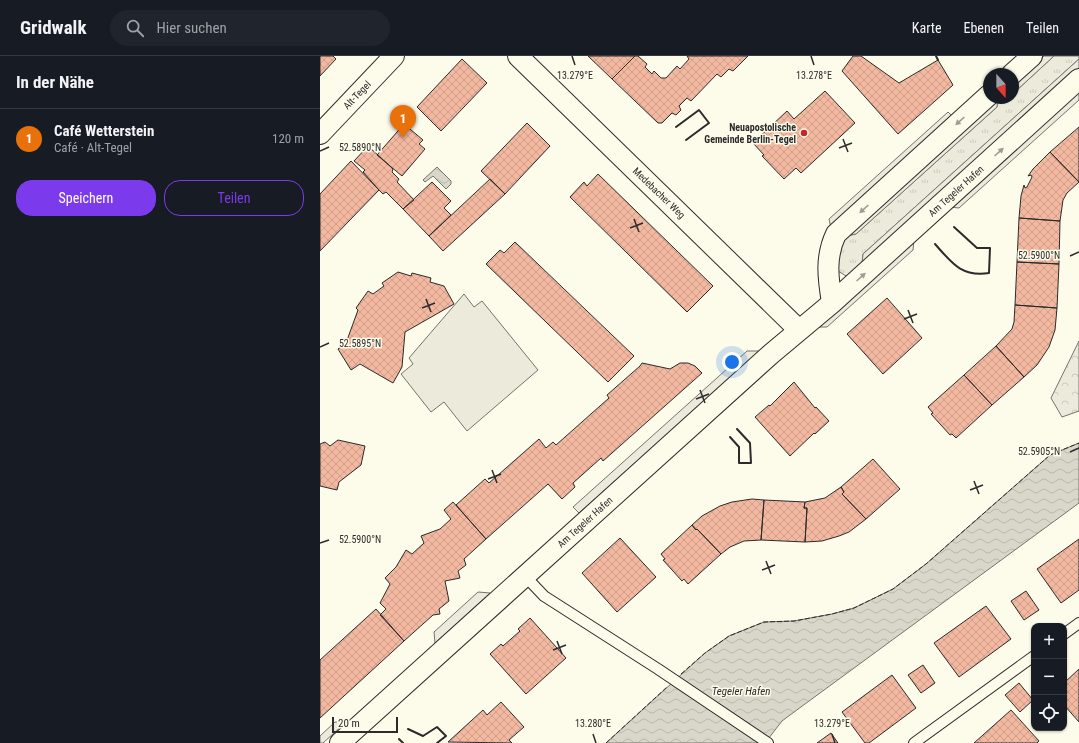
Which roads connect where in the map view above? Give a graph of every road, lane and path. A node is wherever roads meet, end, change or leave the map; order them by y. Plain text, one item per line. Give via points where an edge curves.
1 (394, 56) edge
2 (518, 56) edge
3 (1032, 56) edge
4 (1019, 68) edge
5 (1079, 79) edge
6 (983, 100) edge
7 (320, 134) edge
8 (832, 303) junction
9 (799, 330) junction
10 (525, 576) junction
11 (1079, 622) edge
12 (1067, 632) edge
13 (1031, 658) edge
14 (340, 743) edge
15 (768, 743) edge
16 (914, 743) edge

1 - 7 street, Alt-Tegel
2 - 9 street, Medebacher Weg
3 - 4 street
8 -> 5 street, Am Tegeler Hafen
6 -> 8 street via 836,234 827,260
8 - 9 street, Am Tegeler Hafen
9 - 10 street, Am Tegeler Hafen
10 - 14 street, Am Tegeler Hafen
10 - 15 lane via 544,596
11 - 12 lane
13 - 16 lane

